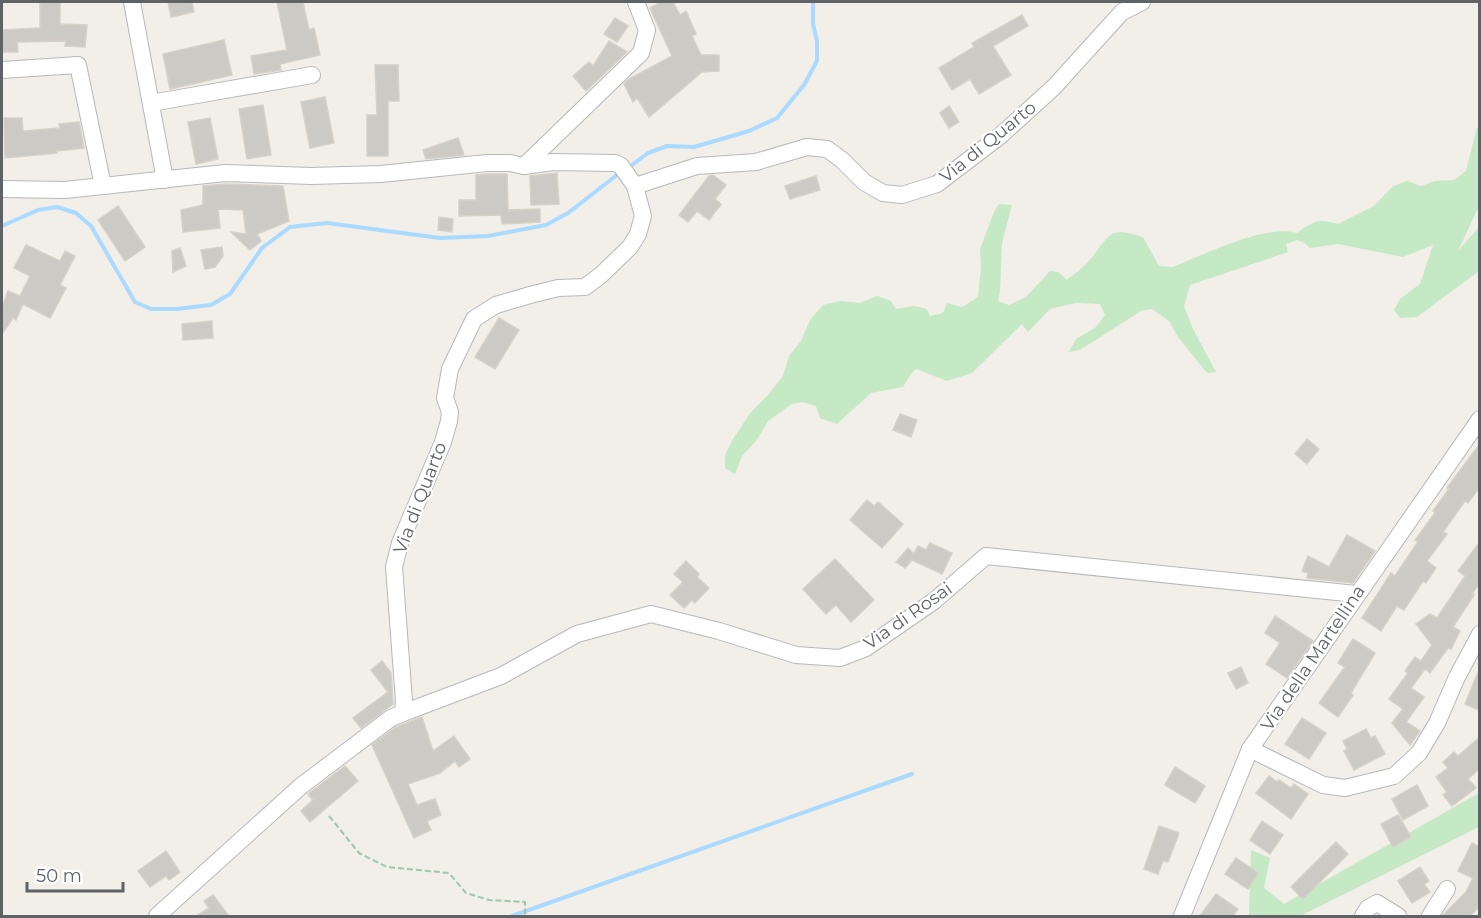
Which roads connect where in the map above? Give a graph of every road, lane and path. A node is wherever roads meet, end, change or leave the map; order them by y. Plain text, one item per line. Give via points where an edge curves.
1 (132, 2) edge
2 (636, 2) edge
3 (1142, 2) edge
4 (2, 70) edge
5 (312, 75) dead end
6 (151, 103) junction
7 (524, 166) junction
8 (165, 180) junction
9 (103, 186) junction
10 (636, 186) junction
11 (2, 189) edge
12 (1479, 419) edge
13 (1356, 594) junction
14 (1479, 634) edge
15 (403, 713) junction
16 (1250, 749) junction
17 (329, 816) dead end
18 (1447, 889) dead end
19 (157, 916) edge
20 (525, 916) edge
21 (1182, 916) edge
22 (1363, 916) edge
23 (1399, 916) edge
24 (1405, 916) edge
25 (1430, 916) edge

1 - 6 street
2 - 7 street via 647,30 641,53
3 - 10 street, Via di Quarto via 1122,12 1054,87 1000,136 937,184 902,195 883,193 864,182 827,149 807,147 756,162 698,166
4 - 9 street via 78,65
5 - 6 street
6 - 8 street
7 - 8 street, Via di Quarto via 487,163 381,174 310,176 225,173
7 - 10 street, Via di Quarto via 553,162 615,164
8 - 9 street, Via di Quarto
9 - 11 street, Via di Quarto
10 - 15 street, Via di Quarto via 644,216 630,247 585,287 530,295 496,305 474,319 450,369 445,398 449,421 394,567
12 - 13 street, Via della Martellina
13 - 15 street, Via di Rosai via 987,556 934,601 866,648 840,658 796,655 651,614 577,634 501,676
13 - 16 street, Via della Martellina
14 - 16 street via 1437,723 1419,753 1394,776 1345,788 1323,785
15 - 19 street via 301,786
16 - 21 street, Via della Martellina
17 - 20 path via 359,853 368,858 387,867 449,873 466,893 489,900 525,902
18 - 25 street
22 - 23 street via 1377,903
23 - 24 street

